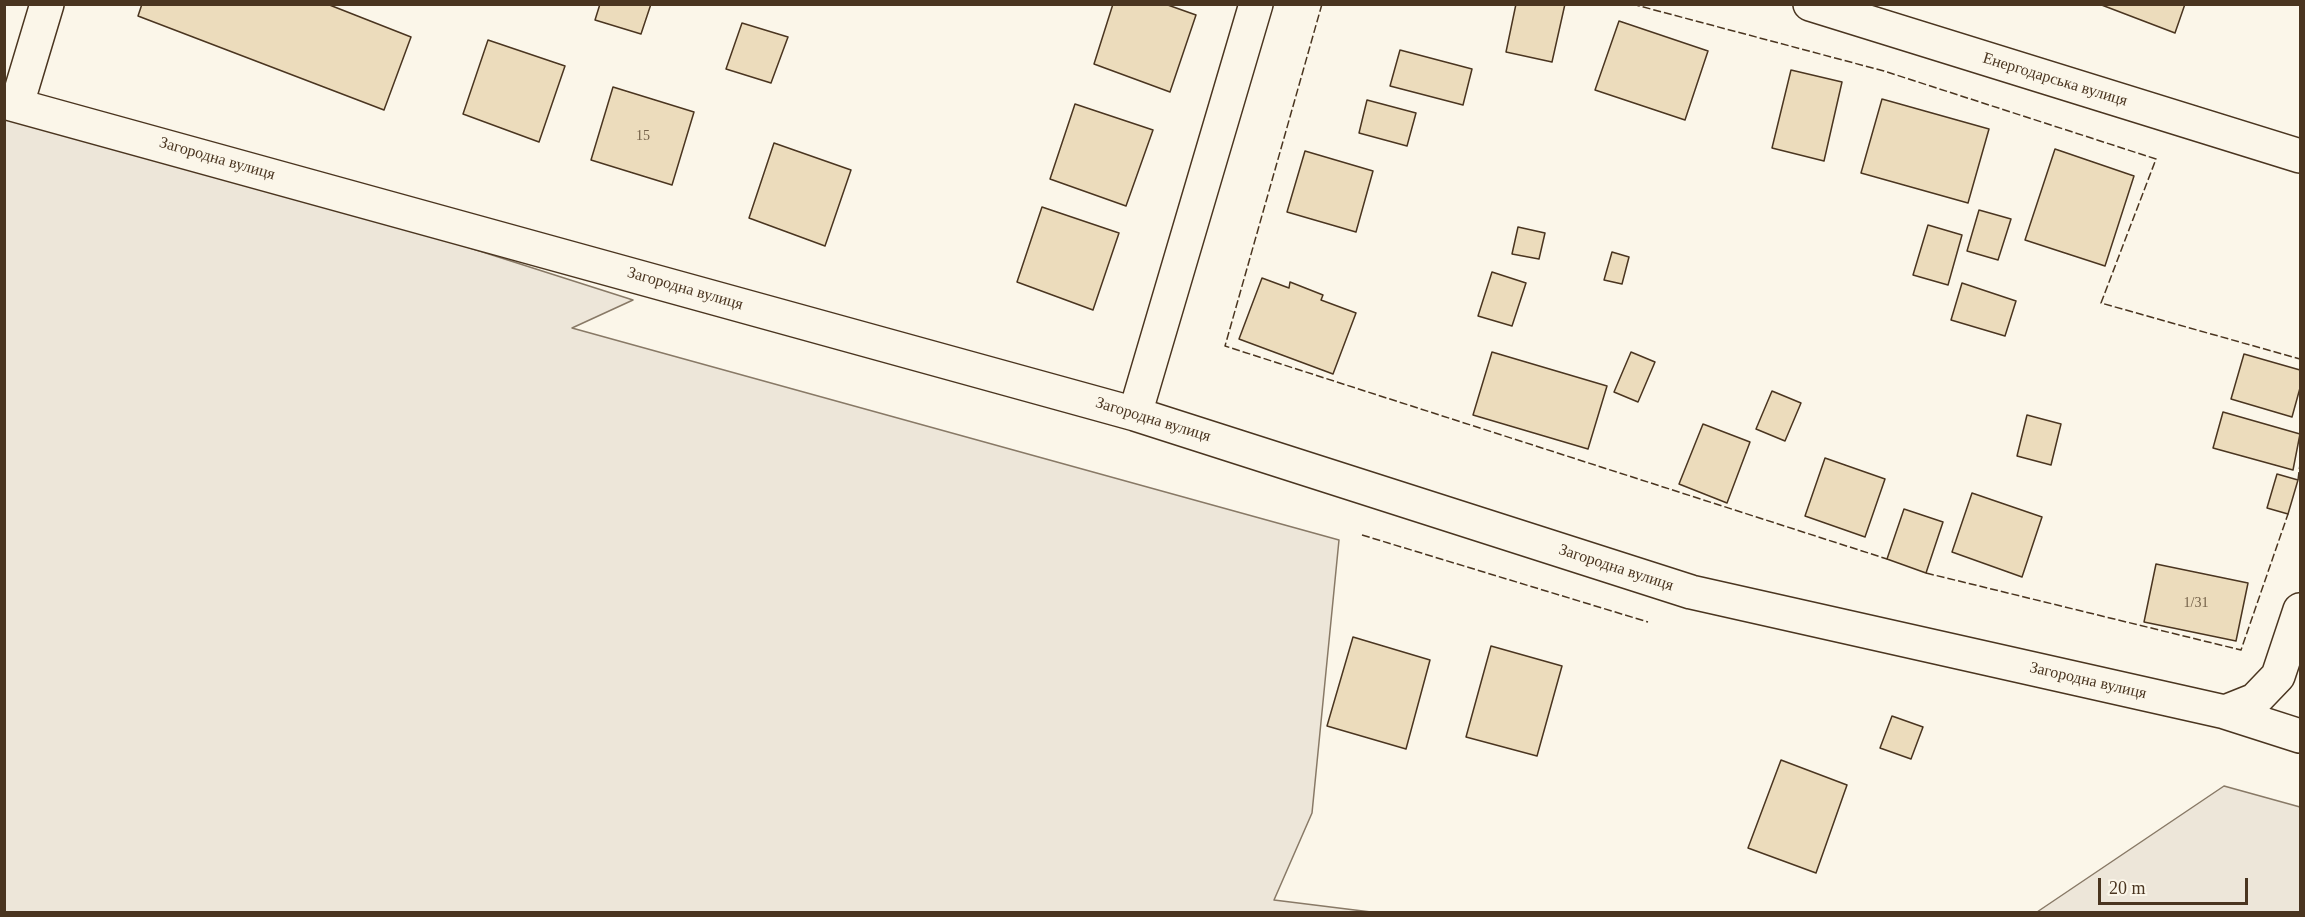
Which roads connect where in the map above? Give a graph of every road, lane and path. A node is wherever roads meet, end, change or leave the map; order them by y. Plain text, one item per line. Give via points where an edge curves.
1 (47, 4) edge
2 (1256, 4) edge
3 (1810, 4) edge
4 (11, 103) edge
5 (2301, 156) edge
6 (1135, 414) junction
7 (2301, 610) edge
8 (2225, 712) junction
9 (2301, 736) edge

1 - 4 street
2 - 6 street
3 - 5 street, Енергодарська вулиця
4 - 6 street, Загородна вулиця
6 - 8 street, Загородна вулиця via 1691,592
7 - 8 street via 2278,676 2255,700
8 - 9 street, Загородна вулиця

